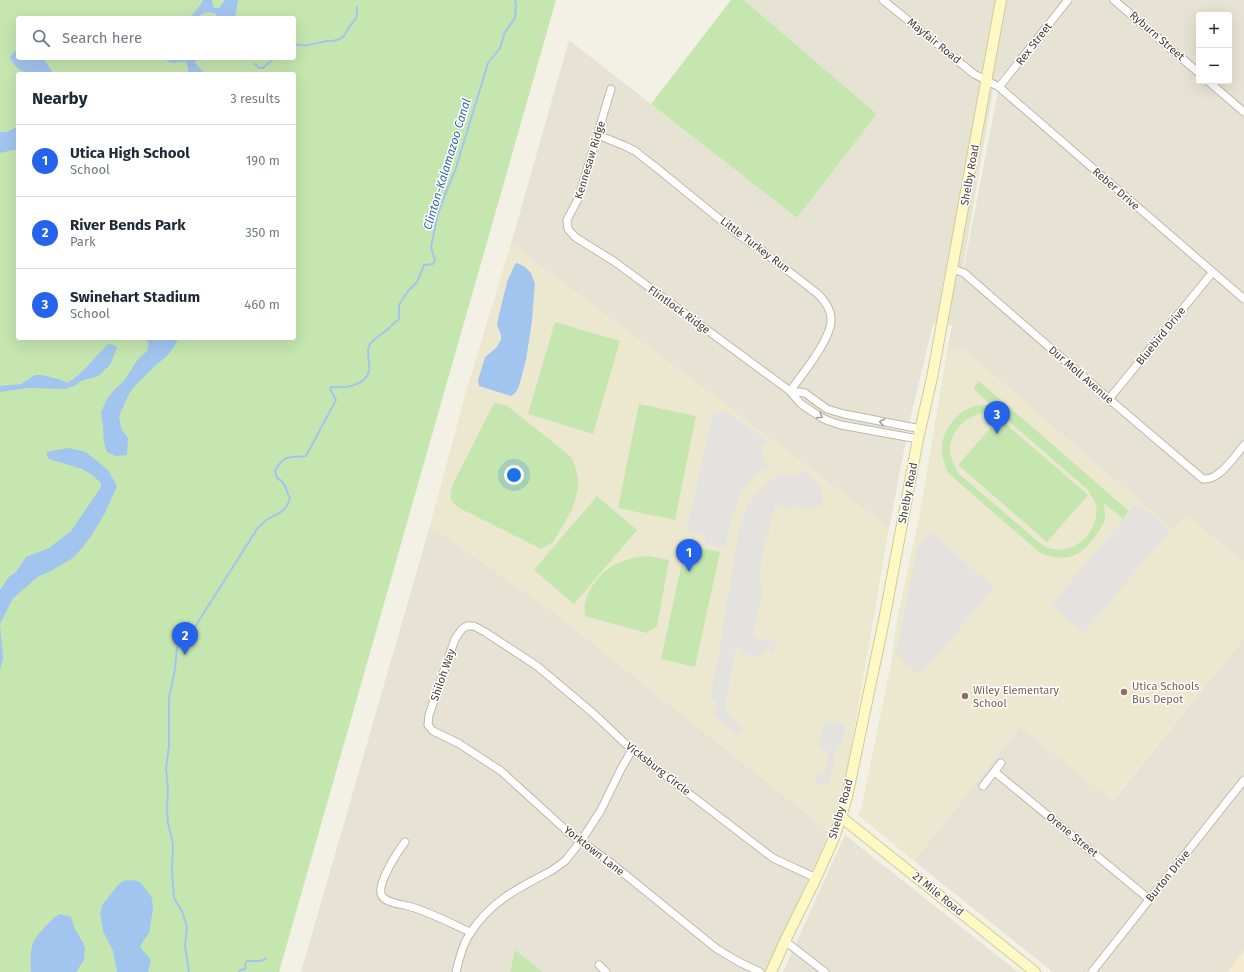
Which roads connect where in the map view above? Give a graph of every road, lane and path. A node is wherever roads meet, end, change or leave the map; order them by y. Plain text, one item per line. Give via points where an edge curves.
1 (883, 0) edge
2 (1001, 0) edge
3 (1068, 0) edge
4 (1114, 0) edge
5 (1196, 70) edge
6 (986, 81) junction
7 (1211, 84) edge
8 (999, 87) junction
9 (611, 89) dead end
10 (1244, 112) edge
11 (598, 135) junction
12 (568, 229) joint
13 (953, 269) junction
14 (1212, 273) junction
15 (1244, 299) edge
16 (790, 391) junction
17 (1109, 399) junction
18 (850, 416) junction
19 (847, 426) junction
20 (921, 429) junction
21 (918, 439) junction
22 (1244, 445) edge
23 (467, 626) joint
24 (429, 728) joint
25 (632, 750) junction
26 (1001, 763) dead end
27 (995, 772) junction
28 (1244, 780) edge
29 (983, 786) dead end
30 (841, 817) junction
31 (581, 841) junction
32 (405, 842) dead end
33 (816, 878) junction
34 (1149, 899) junction
35 (470, 932) junction
36 (785, 941) junction
37 (599, 965) dead end
38 (456, 972) edge
39 (606, 972) edge
40 (760, 972) edge
41 (771, 972) edge
42 (825, 972) edge
43 (1035, 972) edge
44 (1092, 972) edge

1 - 6 street, Mayfair Road
2 - 6 street, Shelby Road
3 - 8 street, Rex Street
4 - 5 street, Ryburn Street
6 - 8 street, Reber Drive
6 - 13 street, Shelby Road
7 - 10 street
8 - 14 street, Reber Drive
9 - 11 street, Kennesaw Ridge
11 - 12 street, Kennesaw Ridge via 579,197 567,220
11 - 16 street, Little Turkey Run via 635,151 818,294 826,303 832,318 829,331 811,363
12 - 16 street, Flintlock Ridge via 575,237 614,262
13 - 17 street, Dur Moll Avenue via 964,273
13 - 20 street, Shelby Road
14 - 15 street, Reber Drive
14 - 17 street, Bluebird Drive
16 - 18 street, Flintlock Ridge via 805,393 827,409
16 -> 19 street, Flintlock Ridge via 801,404 822,418
17 - 22 street, Dur Moll Avenue via 1204,479 1214,478
18 - 19 street
20 -> 18 street, Flintlock Ridge
19 - 21 street, Flintlock Ridge
20 - 21 street, Shelby Road
21 - 30 street, Shelby Road via 884,620
23 - 24 street, Shiloh Way via 457,635 451,650 429,715
23 - 25 street, Vicksburg Circle via 474,626 485,632 537,666
24 - 31 street, Yorktown Lane via 501,771
25 - 31 street via 601,810
25 - 33 street, Vicksburg Circle via 773,858
26 - 27 street
27 - 29 street
27 - 34 street, Orene Street
28 - 34 street, Burton Drive
30 - 33 street, Shelby Road
30 - 43 street, 21 Mile Road
31 - 35 street via 558,867 508,894 495,904
31 - 40 street, Yorktown Lane via 717,949
32 - 35 street via 396,853 385,876 382,895 388,901 428,913
33 - 36 street, Shelby Road
34 - 44 street, Burton Drive
35 - 38 street
36 - 41 street, Shelby Road
36 - 42 street
37 - 39 street

